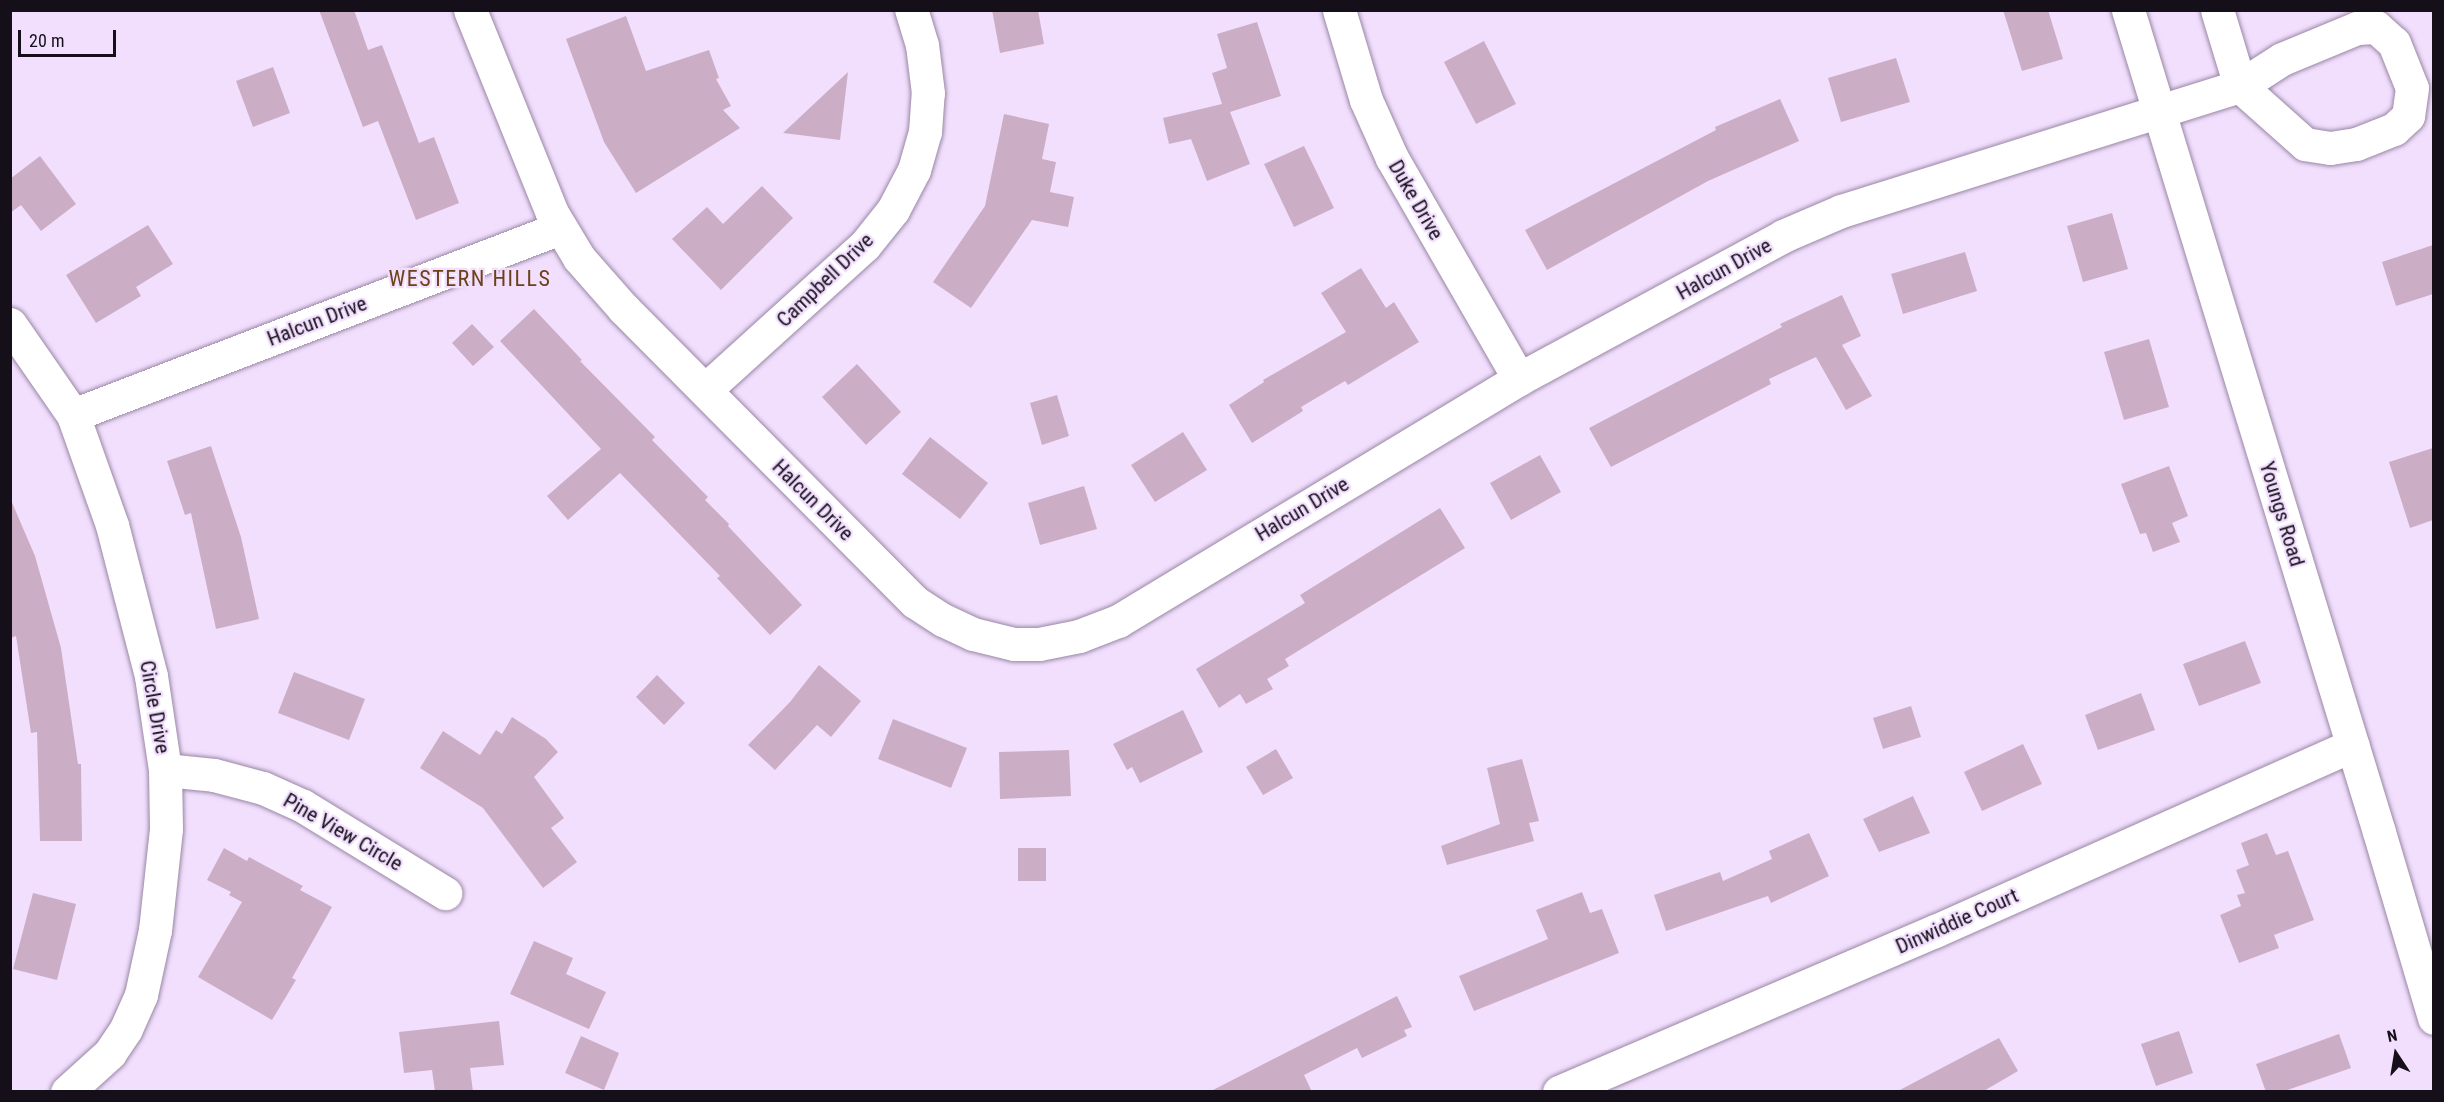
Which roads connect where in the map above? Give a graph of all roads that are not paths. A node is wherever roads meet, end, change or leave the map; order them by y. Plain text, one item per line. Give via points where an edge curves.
1 (471, 10) edge
2 (911, 10) edge
3 (1340, 10) edge
4 (2128, 10) edge
5 (2217, 10) edge
6 (2240, 86) junction
7 (2158, 113) junction
8 (560, 228) junction
9 (10, 324) edge
10 (1519, 379) junction
11 (705, 390) junction
12 (73, 415) junction
13 (2352, 745) junction
14 (165, 770) junction
15 (445, 892) dead end
16 (2433, 1018) edge
17 (67, 1092) edge
18 (1559, 1092) edge

1 - 8 street, Halcun Drive
2 - 11 street, Campbell Drive via 922,45 928,93 925,132 914,170 893,210 866,245
3 - 10 street, Duke Drive via 1366,100 1392,158
4 - 7 street, Youngs Road
5 - 6 street
6 - 6 street, Halcun Drive via 2305,144 2330,148 2356,144 2394,129 2408,116 2412,88 2394,43 2376,27 2357,28 2282,59
6 - 7 street, Halcun Drive
7 - 10 street, Halcun Drive via 1841,211 1783,237
7 - 13 street, Youngs Road
8 - 11 street, Halcun Drive via 579,258 622,308
8 - 12 street, Halcun Drive
9 - 12 street, Circle Drive
10 - 11 street, Halcun Drive via 1118,621 1079,636 1039,644 1014,644 974,634 915,602
12 - 14 street, Circle Drive via 112,525 139,629 159,714
13 - 16 street, Youngs Road
13 - 18 street, Dinwiddie Court via 1935,931
14 - 15 street, Pine View Circle via 214,775 263,788 303,806
14 - 17 street, Circle Drive via 166,829 158,908 141,995 110,1053

